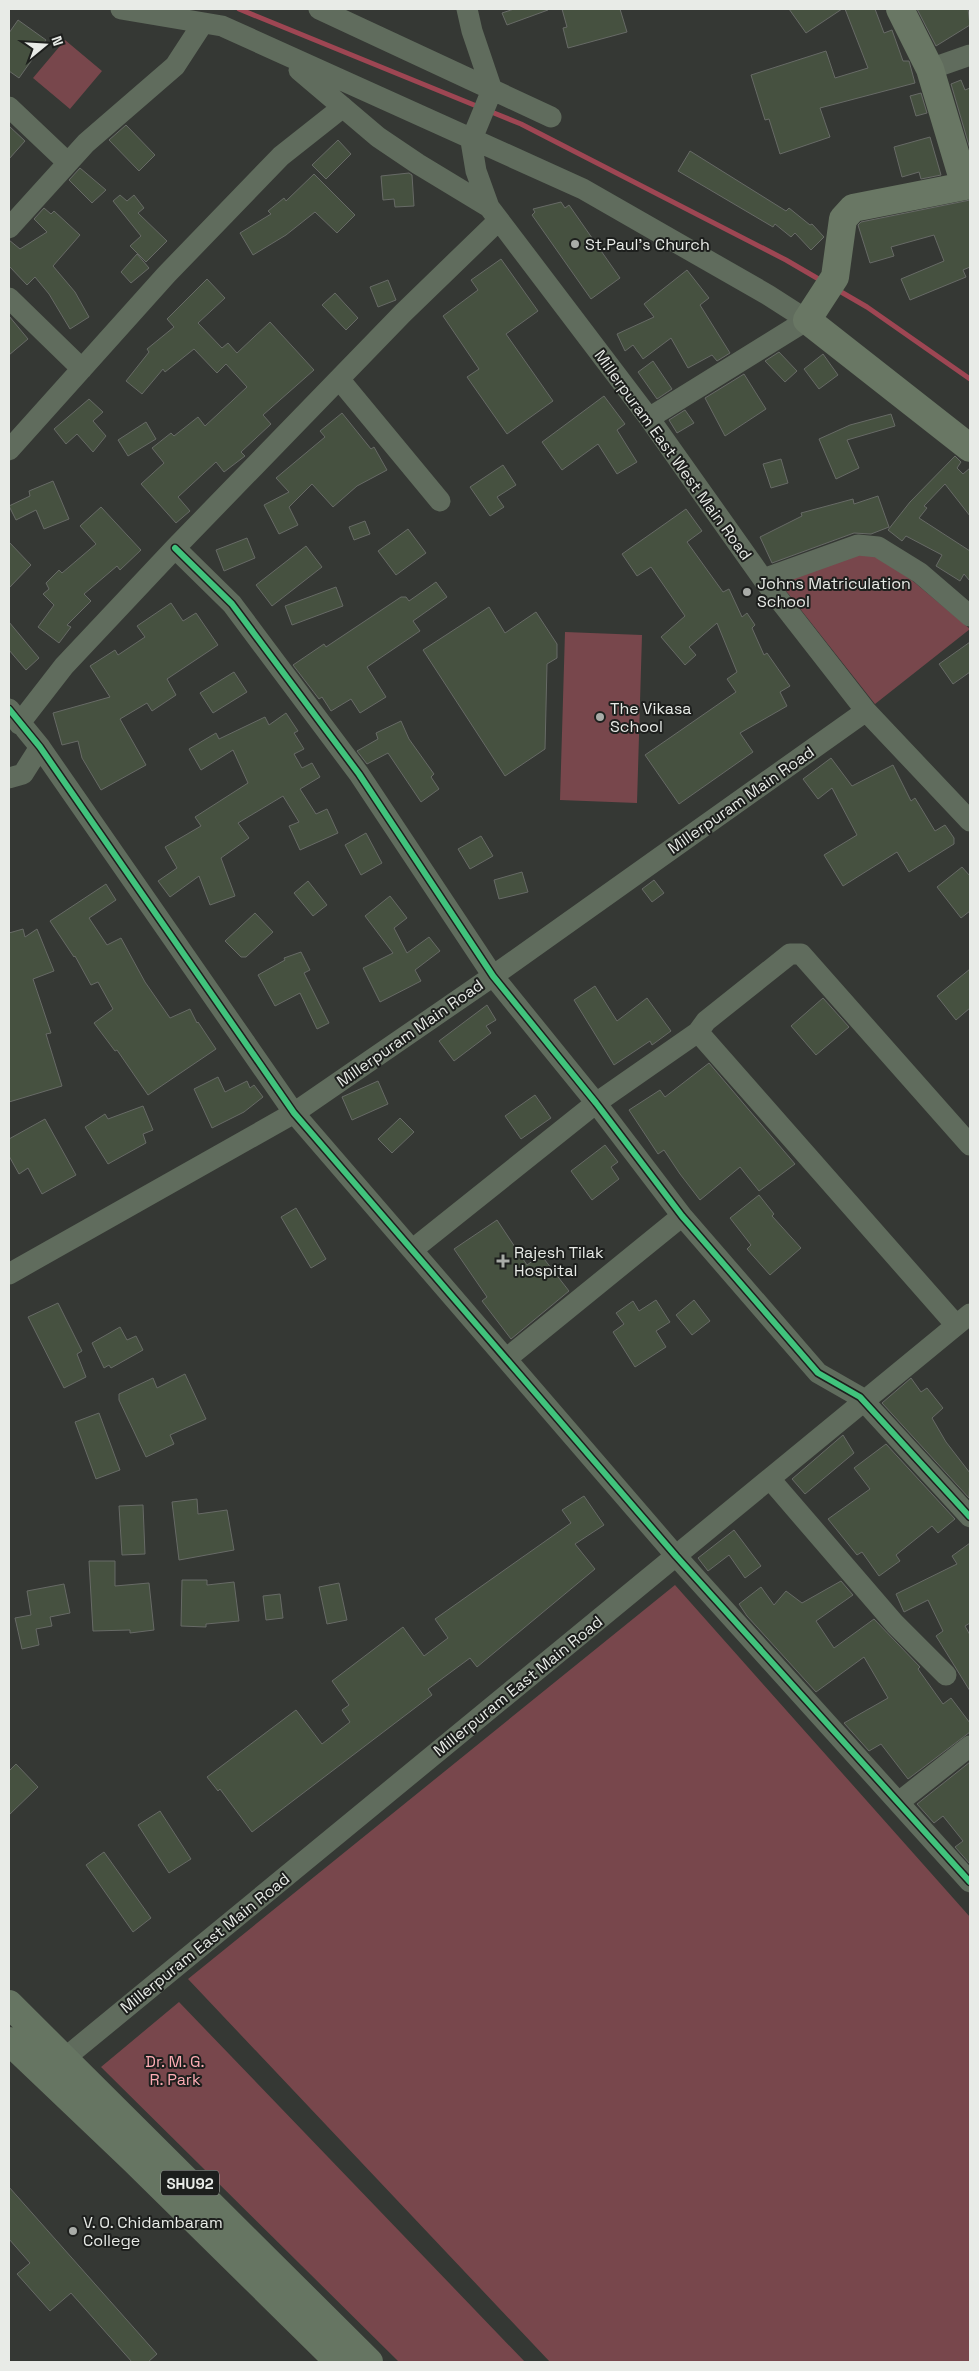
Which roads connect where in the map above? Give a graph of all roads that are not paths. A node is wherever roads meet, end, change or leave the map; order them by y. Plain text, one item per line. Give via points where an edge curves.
1 (121, 9) edge
2 (467, 9) edge
3 (900, 9) edge
4 (327, 10) edge
5 (203, 23) junction
6 (278, 52) junction
7 (970, 55) edge
8 (930, 69) junction
9 (486, 104) junction
10 (343, 107) junction
11 (9, 108) edge
12 (551, 117) dead end
13 (471, 141) junction
14 (67, 162) junction
15 (968, 185) edge
16 (494, 213) junction
17 (9, 228) edge
18 (9, 298) edge
19 (807, 320) junction
20 (82, 369) junction
21 (339, 380) junction
22 (649, 418) junction
23 (970, 448) edge
24 (9, 450) edge
25 (440, 501) dead end
26 (175, 548) junction
27 (763, 579) junction
28 (970, 616) edge
29 (866, 711) junction
30 (14, 717) edge
31 (40, 747) junction
32 (9, 778) edge
33 (967, 811) edge
34 (493, 976) junction
35 (698, 1032) junction
36 (596, 1103) junction
37 (294, 1113) junction
38 (970, 1145) edge
39 (682, 1216) junction
40 (412, 1250) junction
41 (11, 1267) edge
42 (963, 1320) edge
43 (506, 1358) junction
44 (864, 1401) junction
45 (770, 1479) junction
46 (970, 1516) edge
47 (676, 1556) junction
48 (946, 1675) dead end
49 (970, 1746) edge
50 (899, 1802) junction
51 (970, 1882) edge
52 (9, 2004) edge
53 (9, 2041) edge
54 (65, 2058) junction
55 (339, 2362) edge
56 (369, 2362) edge

1 - 5 street
2 - 9 street
3 - 8 street
4 - 9 street
5 - 6 street via 222,26
5 - 14 street via 175,66
6 - 10 street
6 - 13 street
7 - 8 street
8 - 15 street
9 - 12 street
9 - 13 street
10 - 16 street via 386,142
10 - 20 street via 281,156 166,275
11 - 14 street
13 - 16 street via 476,171
13 - 19 street via 583,189 768,294
14 - 17 street
15 - 19 street via 853,208 843,219 830,285
16 - 21 street
16 - 22 street, Millerpuram East West Main Road
18 - 20 street
19 - 22 street
19 - 23 street
20 - 24 street
21 - 25 street
21 - 26 street
22 - 27 street, Millerpuram East West Main Road
26 - 30 street
26 - 34 street via 232,604 359,774
27 - 28 street via 858,546 878,547 920,573
27 - 29 street, Millerpuram East West Main Road
29 - 33 street, Millerpuram East West Main Road
29 - 34 street, Millerpuram Main Road
30 - 31 street
31 - 32 street via 23,774
31 - 37 street
34 - 36 street
34 - 37 street, Millerpuram Main Road
35 - 36 street
35 - 38 street via 706,1021 790,954 801,954
35 - 42 street
36 - 39 street
36 - 40 street
37 - 40 street
37 - 41 street, Millerpuram Main Road
39 - 43 street
39 - 44 street via 818,1373
40 - 43 street
42 - 44 street, Millerpuram East Main Road
43 - 47 street
44 - 45 street, Millerpuram East Main Road
44 - 46 street
45 - 47 street, Millerpuram East Main Road
45 - 48 street via 895,1624
47 - 50 street
47 - 54 street, Millerpuram East Main Road
49 - 50 street
50 - 51 street
52 - 54 main road, SHU92
53 - 55 main road
54 - 56 main road, SHU92

